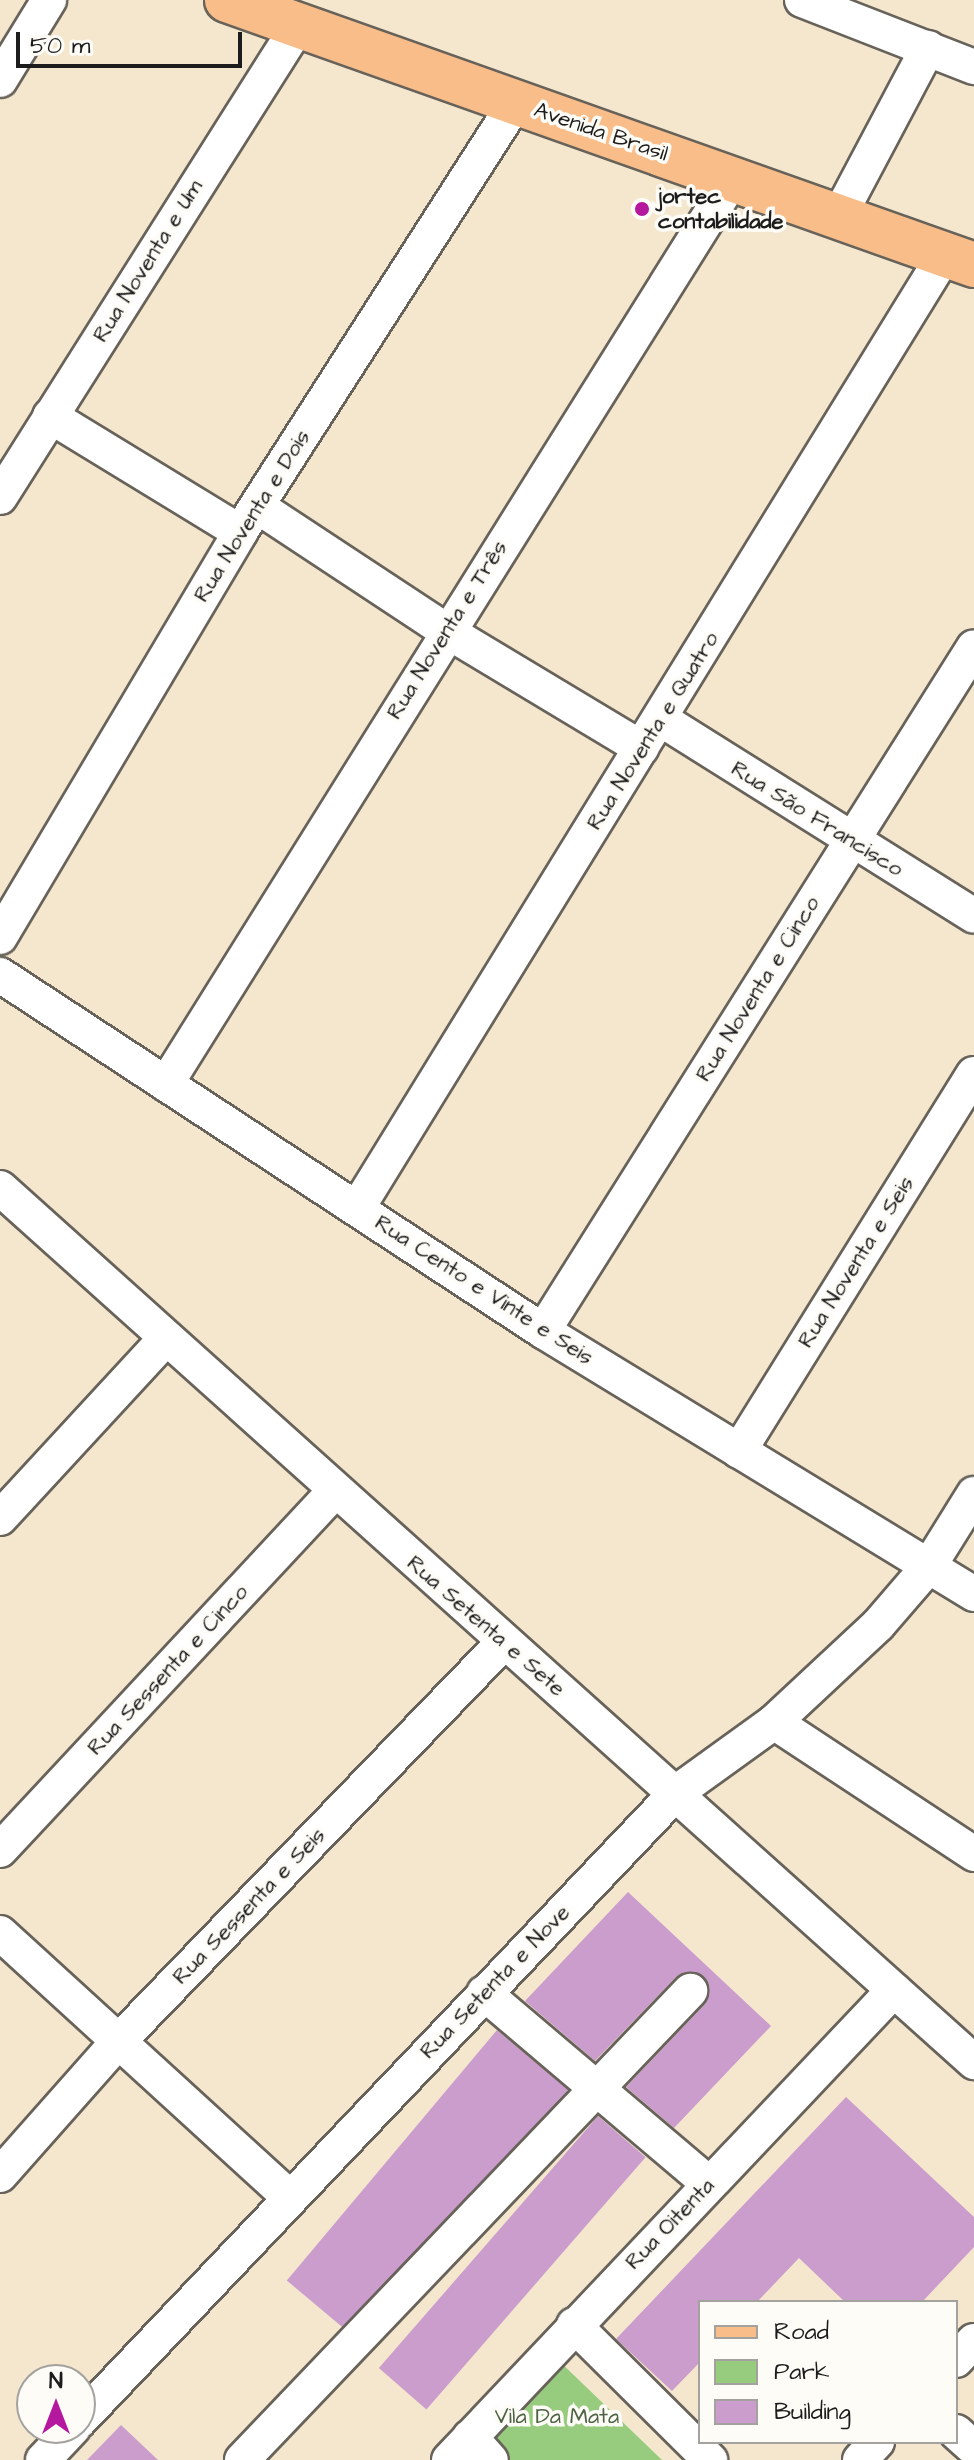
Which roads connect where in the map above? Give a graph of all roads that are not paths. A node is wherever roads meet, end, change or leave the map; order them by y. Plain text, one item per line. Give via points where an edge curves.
1 (49, 0) edge
2 (227, 0) edge
3 (802, 0) edge
4 (298, 26) junction
5 (928, 48) junction
6 (974, 67) edge
7 (0, 80) edge
8 (516, 102) junction
9 (733, 178) junction
10 (840, 214) junction
11 (959, 260) edge
12 (50, 416) junction
13 (0, 497) edge
14 (249, 519) junction
15 (445, 630) junction
16 (974, 647) edge
17 (662, 720) junction
18 (641, 748) junction
19 (850, 841) junction
20 (974, 916) edge
21 (0, 937) edge
22 (0, 975) edge
23 (974, 1074) edge
24 (166, 1084) junction
25 (1, 1190) edge
26 (358, 1207) junction
27 (543, 1331) junction
28 (166, 1338) junction
29 (739, 1451) junction
30 (335, 1491) junction
31 (974, 1494) edge
32 (0, 1518) edge
33 (929, 1566) junction
34 (974, 1594) edge
35 (504, 1642) junction
36 (774, 1722) junction
37 (677, 1792) junction
38 (0, 1850) edge
39 (974, 1854) edge
40 (0, 1933) edge
41 (894, 1990) junction
42 (690, 1991) dead end
43 (484, 1993) junction
44 (116, 2044) junction
45 (974, 2062) edge
46 (597, 2089) junction
47 (0, 2175) edge
48 (709, 2184) junction
49 (289, 2197) junction
50 (574, 2325) junction
51 (974, 2341) edge
52 (958, 2358) edge
53 (96, 2403) edge
54 (958, 2434) edge
55 (58, 2444) edge
56 (875, 2444) edge
57 (974, 2448) edge
58 (470, 2452) edge
59 (43, 2460) edge
60 (242, 2460) edge
61 (710, 2460) edge
62 (860, 2460) edge

1 - 7 street
2 - 4 main road, Avenida Brasil
3 - 5 street
4 - 8 main road, Avenida Brasil
4 - 12 street, Rua Noventa e Um
5 - 6 street
5 - 10 street
8 - 9 main road, Avenida Brasil
8 - 14 street, Rua Noventa e Dois
9 - 10 main road, Avenida Brasil
9 - 15 street, Rua Noventa e Três
10 - 11 main road, Avenida Brasil
11 - 17 street, Rua Noventa e Quatro
12 - 13 street, Rua Noventa e Um
12 - 14 street
14 - 15 street
14 - 21 street, Rua Noventa e Dois
15 - 18 street
15 - 24 street, Rua Noventa e Três
16 - 19 street, Rua Noventa e Cinco
17 - 18 street, Rua Noventa e Quatro
17 - 19 street, Rua São Francisco
18 - 26 street, Rua Noventa e Quatro
19 - 20 street, Rua São Francisco
19 - 27 street, Rua Noventa e Cinco
22 - 24 street, Rua Cento e Vinte e Seis
23 - 29 street, Rua Noventa e Seis
24 - 26 street, Rua Cento e Vinte e Seis
25 - 28 street, Rua Setenta e Sete
26 - 27 street, Rua Cento e Vinte e Seis
27 - 29 street, Rua Cento e Vinte e Seis
28 - 30 street, Rua Setenta e Sete
28 - 32 street
29 - 33 street, Rua Cento e Vinte e Seis
30 - 35 street, Rua Setenta e Sete
30 - 38 street, Rua Sessenta e Cinco
31 - 33 street, Rua Setenta e Nove
33 - 34 street, Rua Cento e Vinte e Seis
33 - 36 street, Rua Setenta e Nove via 878,1625
35 - 37 street, Rua Setenta e Sete
35 - 44 street, Rua Sessenta e Seis
36 - 37 street, Rua Setenta e Nove
36 - 39 street
37 - 41 street, Rua Setenta e Sete
37 - 43 street, Rua Setenta e Nove
40 - 44 street
41 - 45 street, Rua Setenta e Sete
41 - 48 street, Rua Oitenta
42 - 46 street
43 - 46 street
43 - 49 street, Rua Setenta e Nove
44 - 47 street, Rua Sessenta e Seis
44 - 49 street
46 - 48 street
46 - 60 street
48 - 50 street, Rua Oitenta
49 - 53 street, Rua Setenta e Nove
50 - 58 street, Rua Oitenta
50 - 61 street
51 - 52 street
54 - 57 street
55 - 59 street
56 - 62 street

